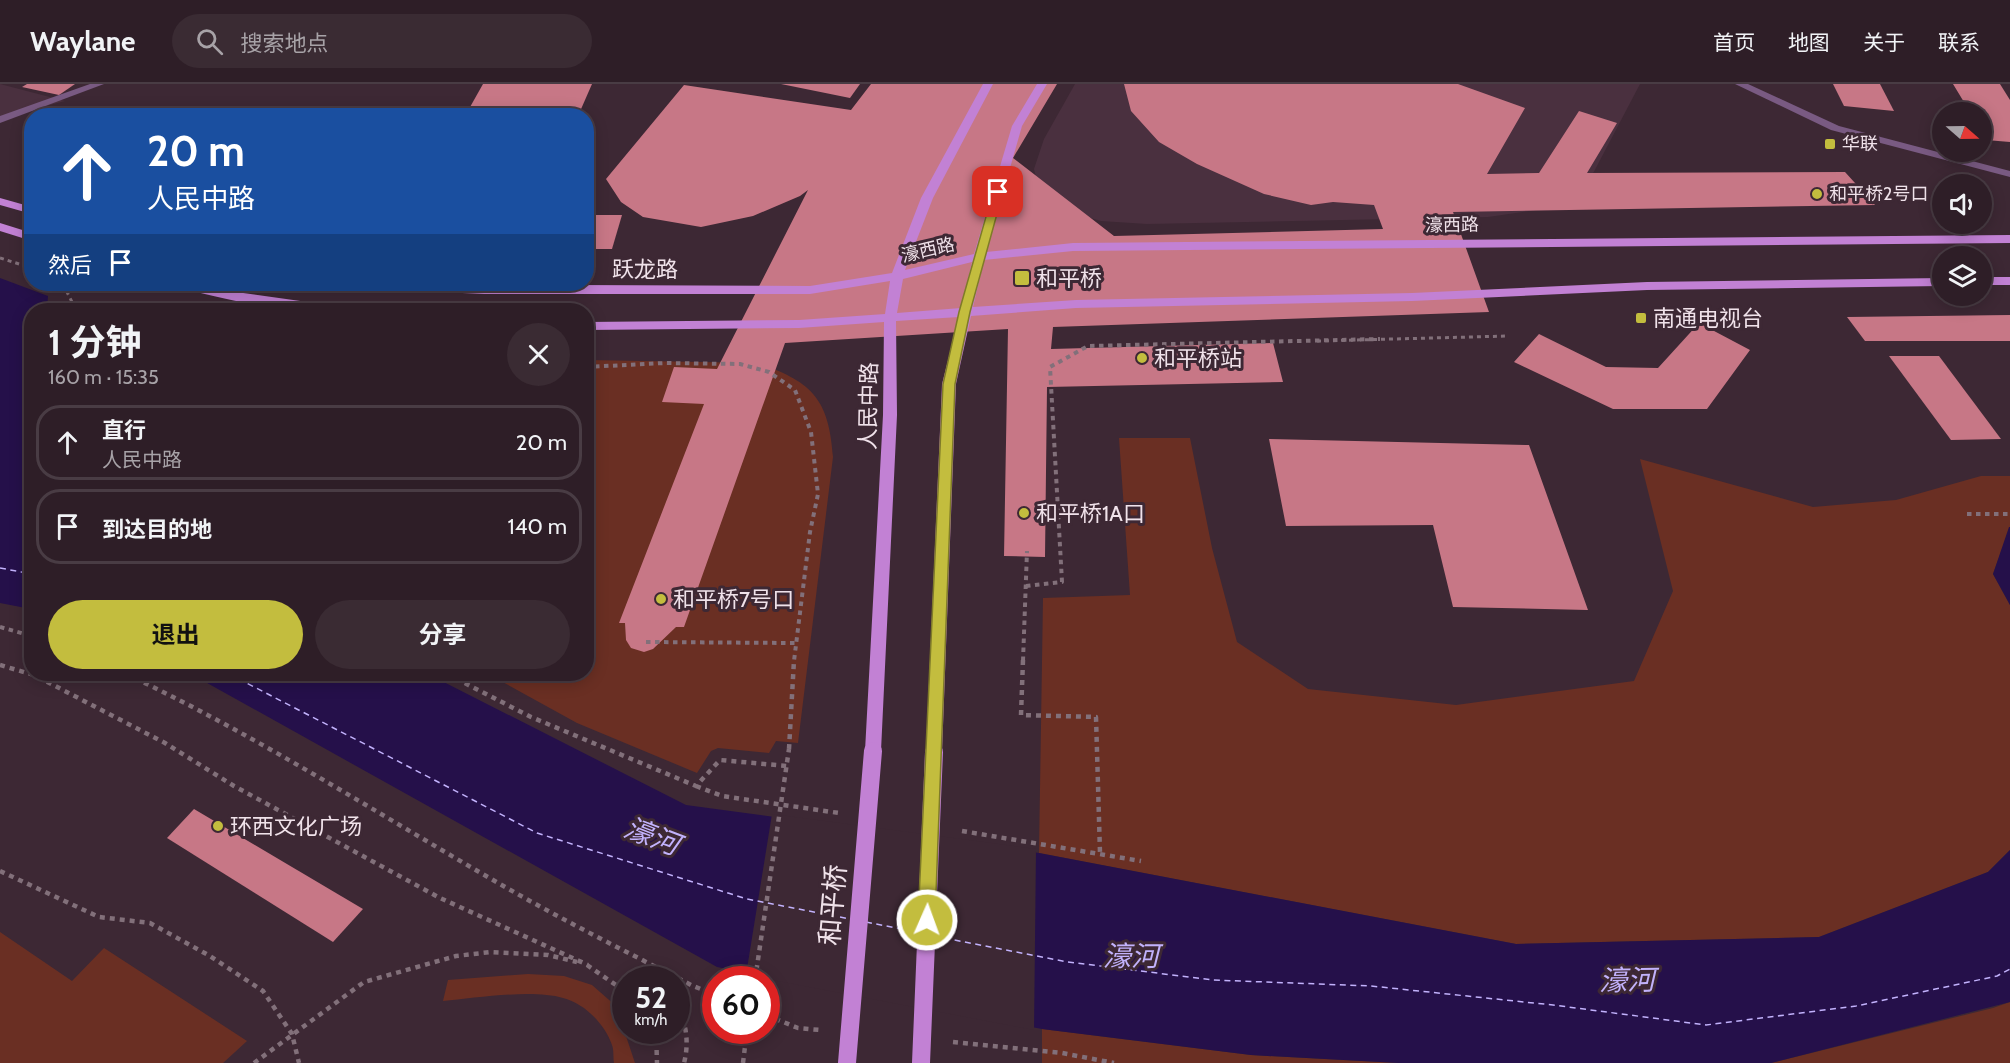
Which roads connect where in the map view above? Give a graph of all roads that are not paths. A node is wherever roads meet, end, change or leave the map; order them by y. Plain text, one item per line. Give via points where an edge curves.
1 (99, 84) edge
2 (988, 84) edge
3 (1042, 84) edge
4 (1740, 84) edge
5 (33, 108) edge
6 (24, 111) edge
7 (0, 120) edge
8 (2010, 174) edge
9 (0, 201) edge
10 (24, 208) edge
11 (0, 226) edge
12 (24, 234) edge
13 (2010, 239) edge
14 (979, 257) junction
15 (897, 276) junction
16 (1992, 281) edge
17 (2010, 281) edge
18 (1932, 282) edge
19 (594, 290) edge
20 (210, 291) edge
21 (289, 303) edge
22 (965, 312) junction
23 (890, 318) junction
24 (594, 326) edge
25 (873, 751) joint
26 (847, 1063) edge
27 (921, 1063) edge

1 - 5 street
2 - 15 main road, 人民中路 via 927,198
3 - 14 main road via 1017,126
4 - 8 street via 1835,128
6 - 7 street
9 - 10 main road
11 - 12 main road
13 - 14 main road, 濠西路 via 1073,247
14 - 15 main road, 濠西路
14 - 22 main road
15 - 19 main road, 跃龙路 via 810,290
15 - 23 main road, 人民中路
16 - 17 main road
18 - 22 main road via 1647,286 1412,297 1076,304
20 - 21 main road
22 - 23 main road
22 - 27 main road, bridge via 949,384
23 - 24 main road via 799,324
23 - 25 main road, 人民中路 via 890,415
25 - 26 main road, 和平桥, bridge

